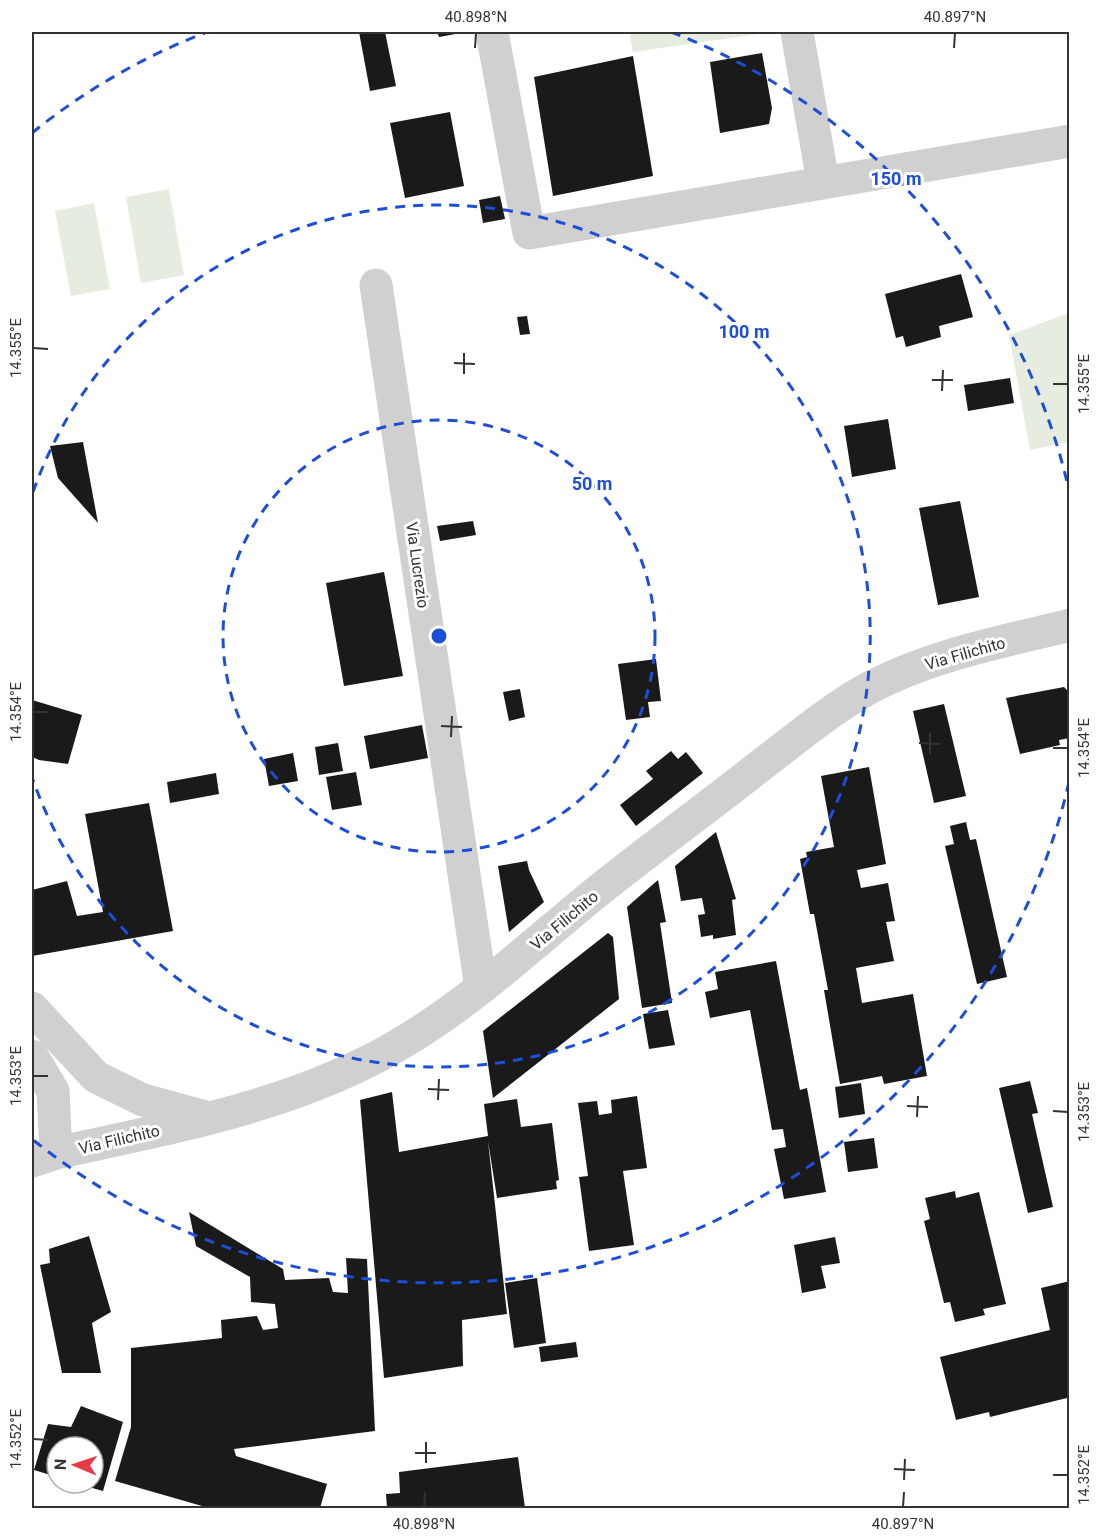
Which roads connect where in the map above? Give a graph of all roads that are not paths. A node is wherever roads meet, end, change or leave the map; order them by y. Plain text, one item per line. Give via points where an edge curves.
1 (492, 32) edge
2 (797, 32) edge
3 (1070, 141) edge
4 (823, 182) junction
5 (376, 285) dead end
6 (1070, 626) edge
7 (481, 988) junction
8 (32, 1008) edge
9 (32, 1056) edge
10 (210, 1119) junction
11 (44, 1157) edge

1 - 4 street via 529,233
2 - 4 street
3 - 4 street
5 - 7 street, Via Lucrezio
6 - 7 street, Via Filichito via 938,659 867,689 599,890
7 - 10 street, Via Filichito via 405,1041 352,1069
8 - 10 street via 96,1077 143,1100
9 - 11 street via 53,1091
10 - 11 street, Via Filichito

